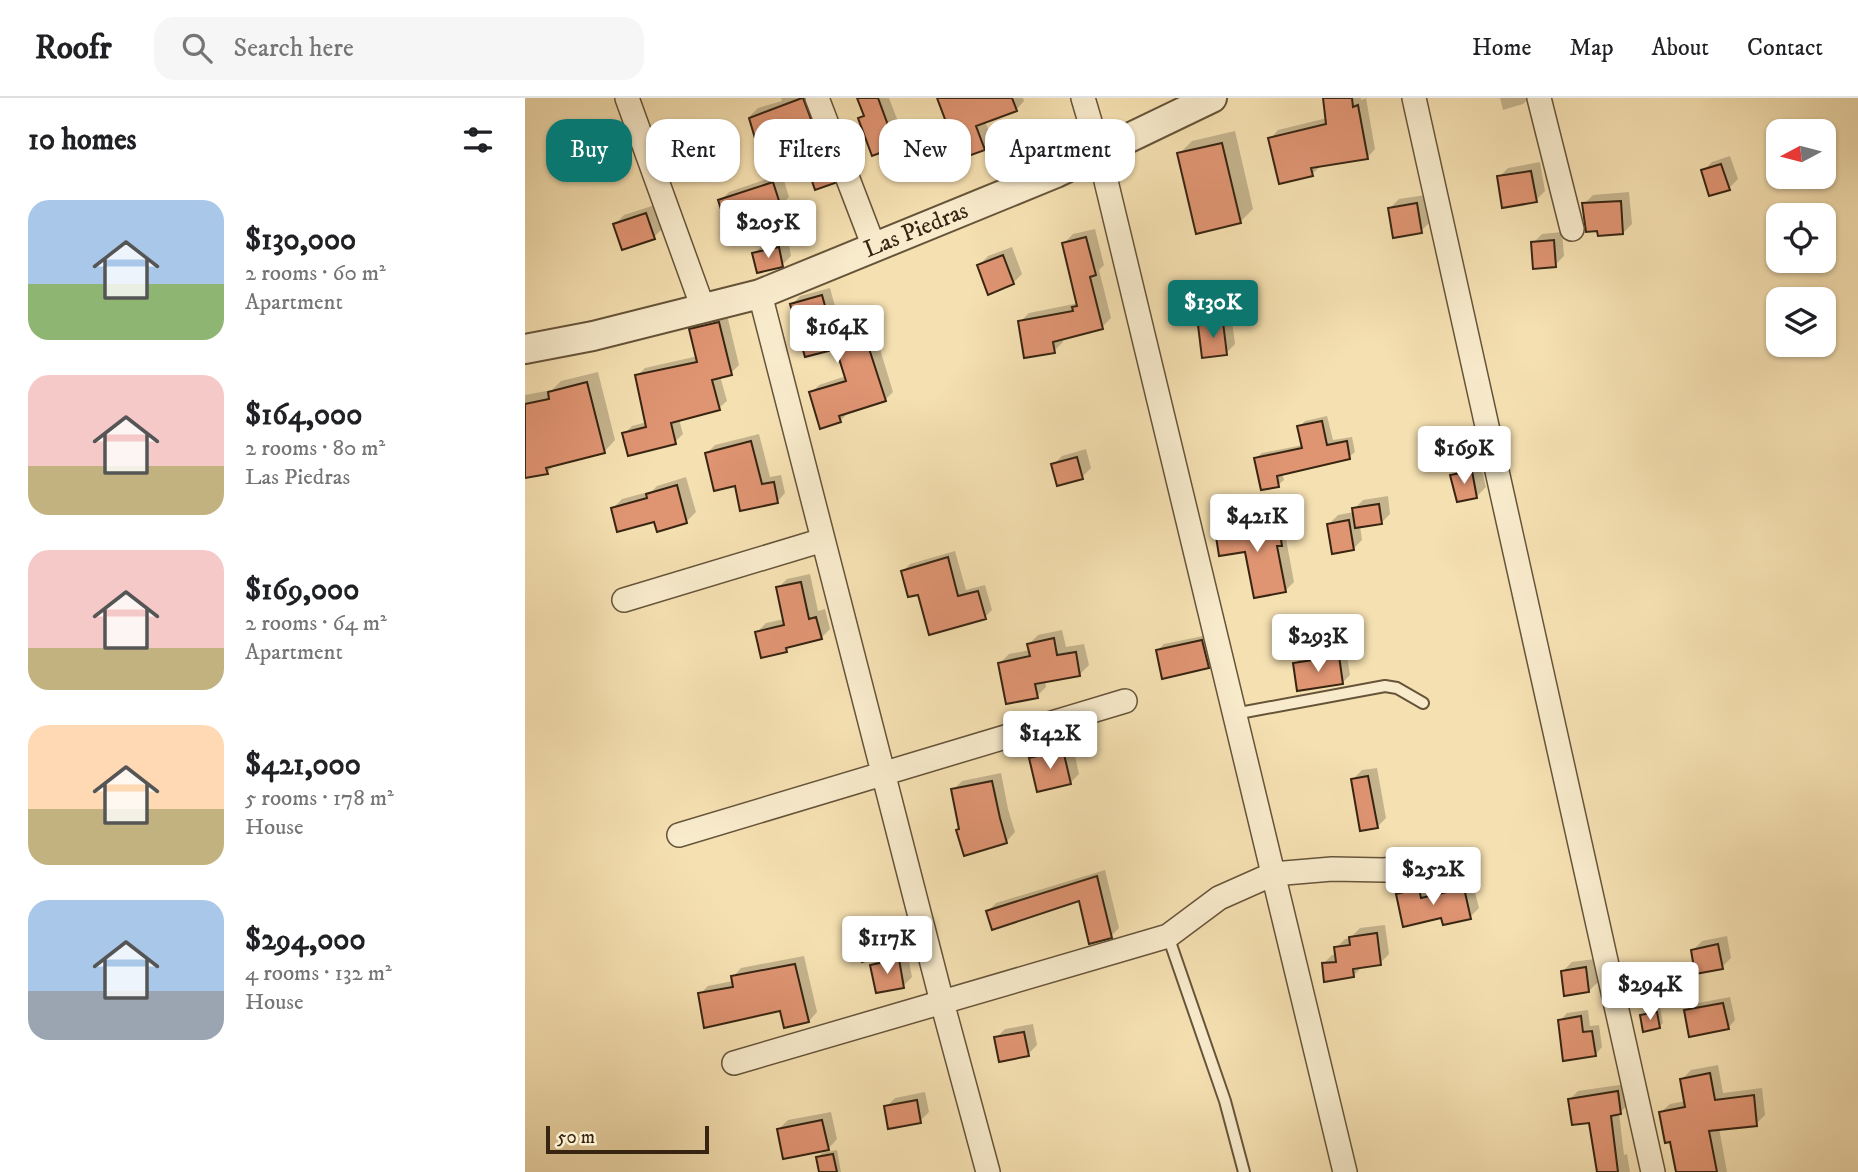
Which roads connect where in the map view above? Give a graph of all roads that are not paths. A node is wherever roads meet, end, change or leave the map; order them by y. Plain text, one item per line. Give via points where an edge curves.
1 (627, 98) edge
2 (817, 98) edge
3 (1083, 98) edge
4 (1212, 98) edge
5 (1414, 98) edge
6 (1539, 98) edge
7 (1089, 119) edge
8 (1135, 135) edge
9 (1034, 182) edge
10 (1106, 182) edge
11 (1572, 229) dead end
12 (874, 247) junction
13 (760, 294) junction
14 (703, 308) junction
15 (525, 349) edge
16 (823, 540) junction
17 (624, 600) dead end
18 (1125, 701) dead end
19 (1423, 703) dead end
20 (1234, 714) junction
21 (883, 774) junction
22 (679, 835) dead end
23 (1456, 862) dead end
24 (1273, 874) junction
25 (1168, 936) junction
26 (942, 1002) junction
27 (734, 1063) dead end
28 (988, 1172) edge
29 (1244, 1172) edge
30 (1345, 1172) edge
31 (1653, 1172) edge

1 - 14 street
2 - 12 street
3 - 7 street
4 - 8 street, Las Piedras
5 - 31 street
6 - 11 street
9 - 12 street, Las Piedras
10 - 20 street
12 - 13 street, Las Piedras
13 - 14 street, Las Piedras
13 - 16 street
14 - 15 street, Las Piedras
16 - 17 street
16 - 21 street
18 - 21 street
19 - 20 lane via 1385,686
20 - 24 street
21 - 22 street
21 - 26 street
23 - 24 street
24 - 25 street via 1219,898
24 - 30 street
25 - 26 street
25 - 29 lane via 1225,1101
26 - 27 street
26 - 28 street

